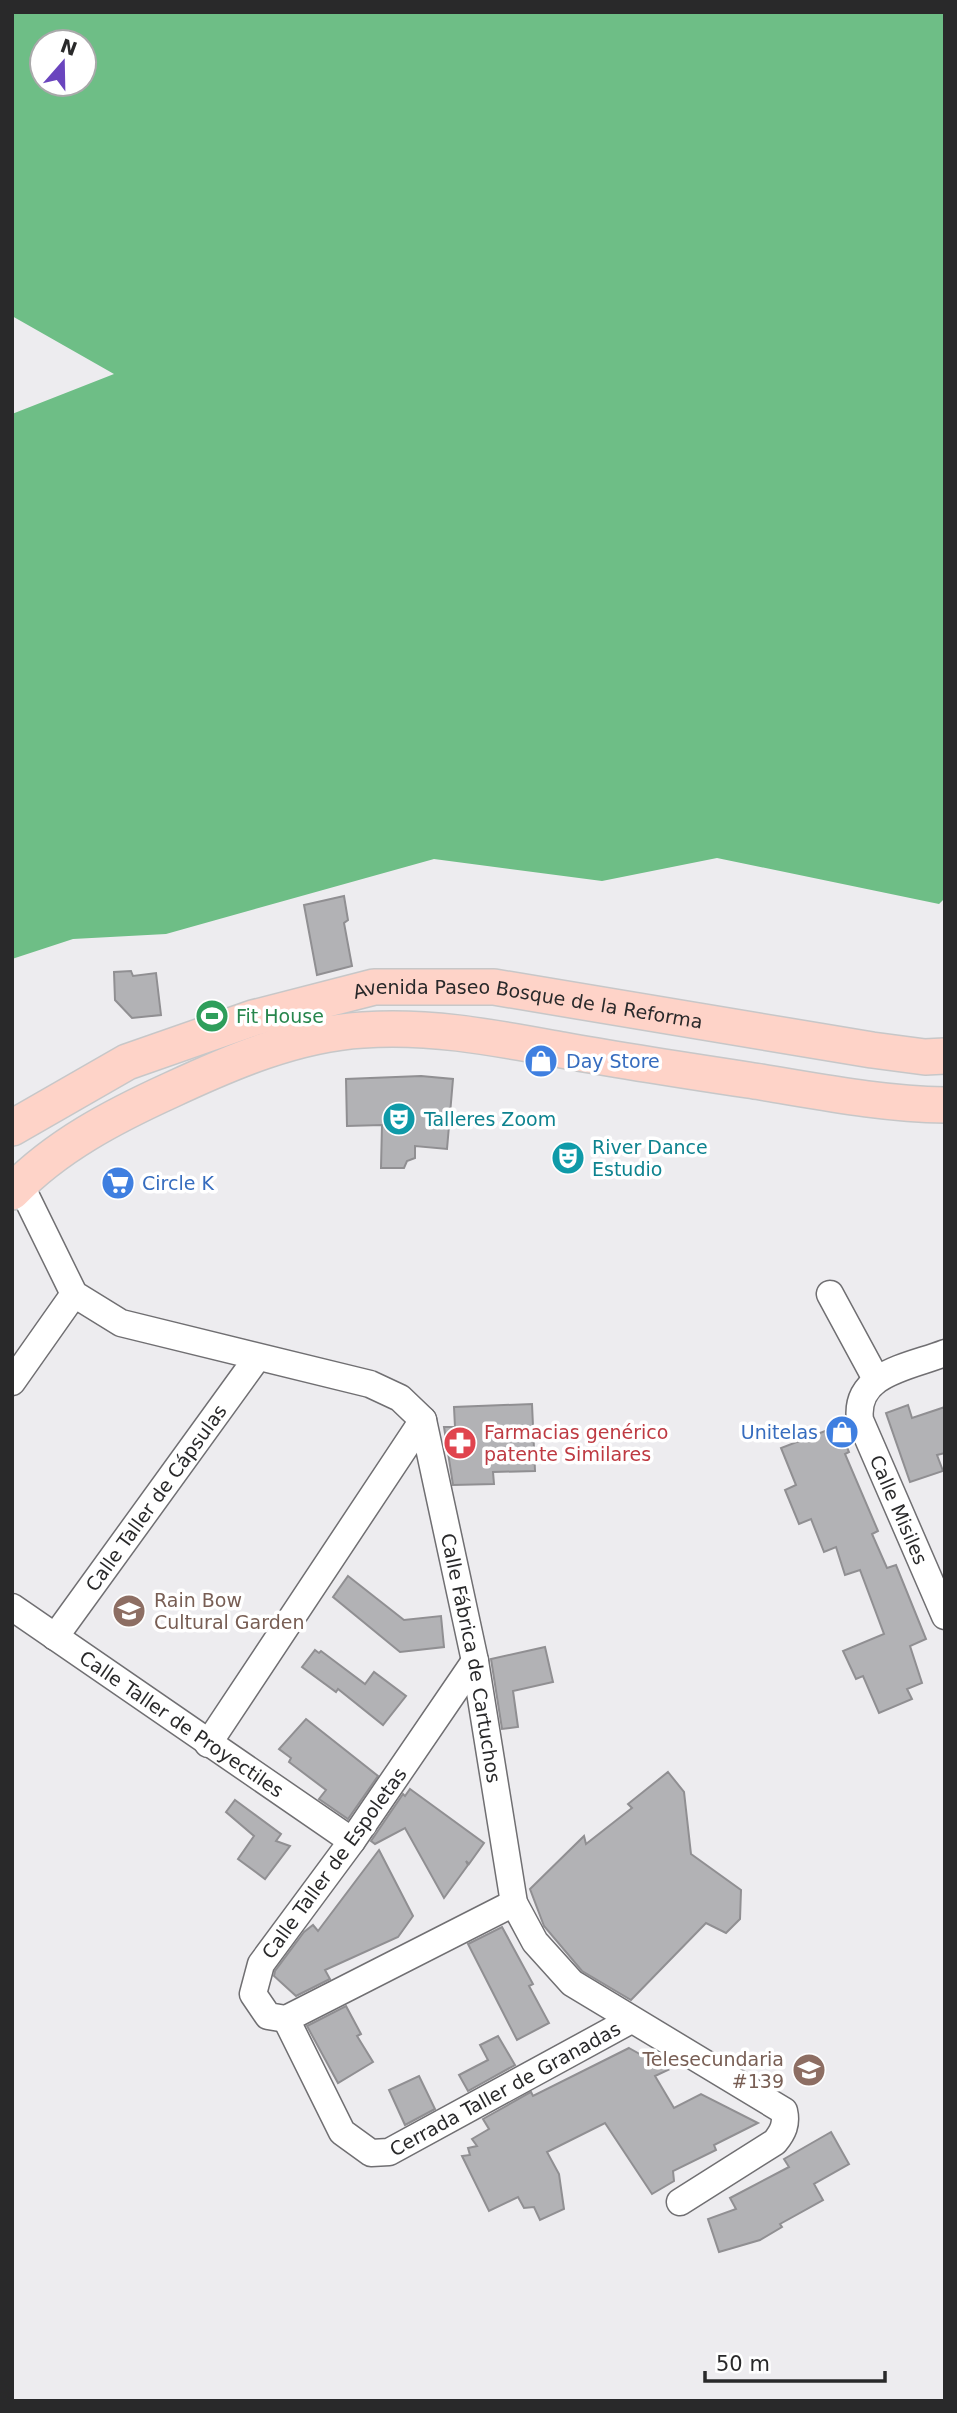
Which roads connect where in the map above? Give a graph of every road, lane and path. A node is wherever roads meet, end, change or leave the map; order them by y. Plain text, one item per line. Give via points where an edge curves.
1 (514, 989) junction
2 (578, 1001) junction
3 (509, 1039) junction
4 (561, 1050) junction
5 (945, 1056) edge
6 (945, 1105) edge
7 (12, 1128) edge
8 (16, 1188) edge
9 (74, 1294) junction
10 (830, 1294) dead end
11 (945, 1353) edge
12 (257, 1358) junction
13 (876, 1379) junction
14 (12, 1382) edge
15 (423, 1420) junction
16 (934, 1560) edge
17 (12, 1607) edge
18 (945, 1616) edge
19 (55, 1637) junction
20 (475, 1661) junction
21 (208, 1744) junction
22 (352, 1841) junction
23 (514, 1903) junction
24 (286, 2019) junction
25 (631, 2020) junction
26 (680, 2202) dead end

1 - 2 main road, Avenida Paseo Bosque de la Reforma
1 - 3 main road via 532,1006 532,1019 523,1032
1 - 7 main road, Avenida Paseo Bosque de la Reforma via 374,987 253,1018 127,1062
2 - 4 main road via 554,1021 553,1038
2 - 5 main road, Avenida Paseo Bosque de la Reforma via 873,1050
3 - 4 main road, Avenida Paseo Bosque de la Reforma
3 - 8 main road, Avenida Paseo Bosque de la Reforma via 411,1029 361,1030 270,1050 130,1109 79,1138
4 - 6 main road, Avenida Paseo Bosque de la Reforma via 875,1101
8 - 9 street
9 - 12 street via 121,1323
9 - 14 street
10 - 13 street
11 - 13 street
12 - 15 street via 370,1384 400,1398
12 - 19 street, Calle Taller de Cápsulas
13 - 16 street, Calle Misiles via 863,1390 858,1404 860,1420
15 - 20 street, Calle Fábrica de Cartuchos
15 - 21 street
16 - 18 street, Calle Misiles
17 - 19 street, Calle Taller de Proyectiles
19 - 21 street, Calle Taller de Proyectiles
20 - 22 street, Calle Taller de Espoletas
20 - 23 street, Calle Fábrica de Cartuchos
21 - 22 street, Calle Taller de Proyectiles
22 - 24 street, Calle Taller de Espoletas via 261,1964 253,1994 268,2015
23 - 24 street
23 - 25 street, Calle Fábrica de Cartuchos via 535,1942 572,1983
24 - 25 street, Cerrada Taller de Granadas via 342,2132 371,2153 389,2152
25 - 26 street, Calle Fábrica de Cartuchos via 784,2111 783,2133 775,2143

